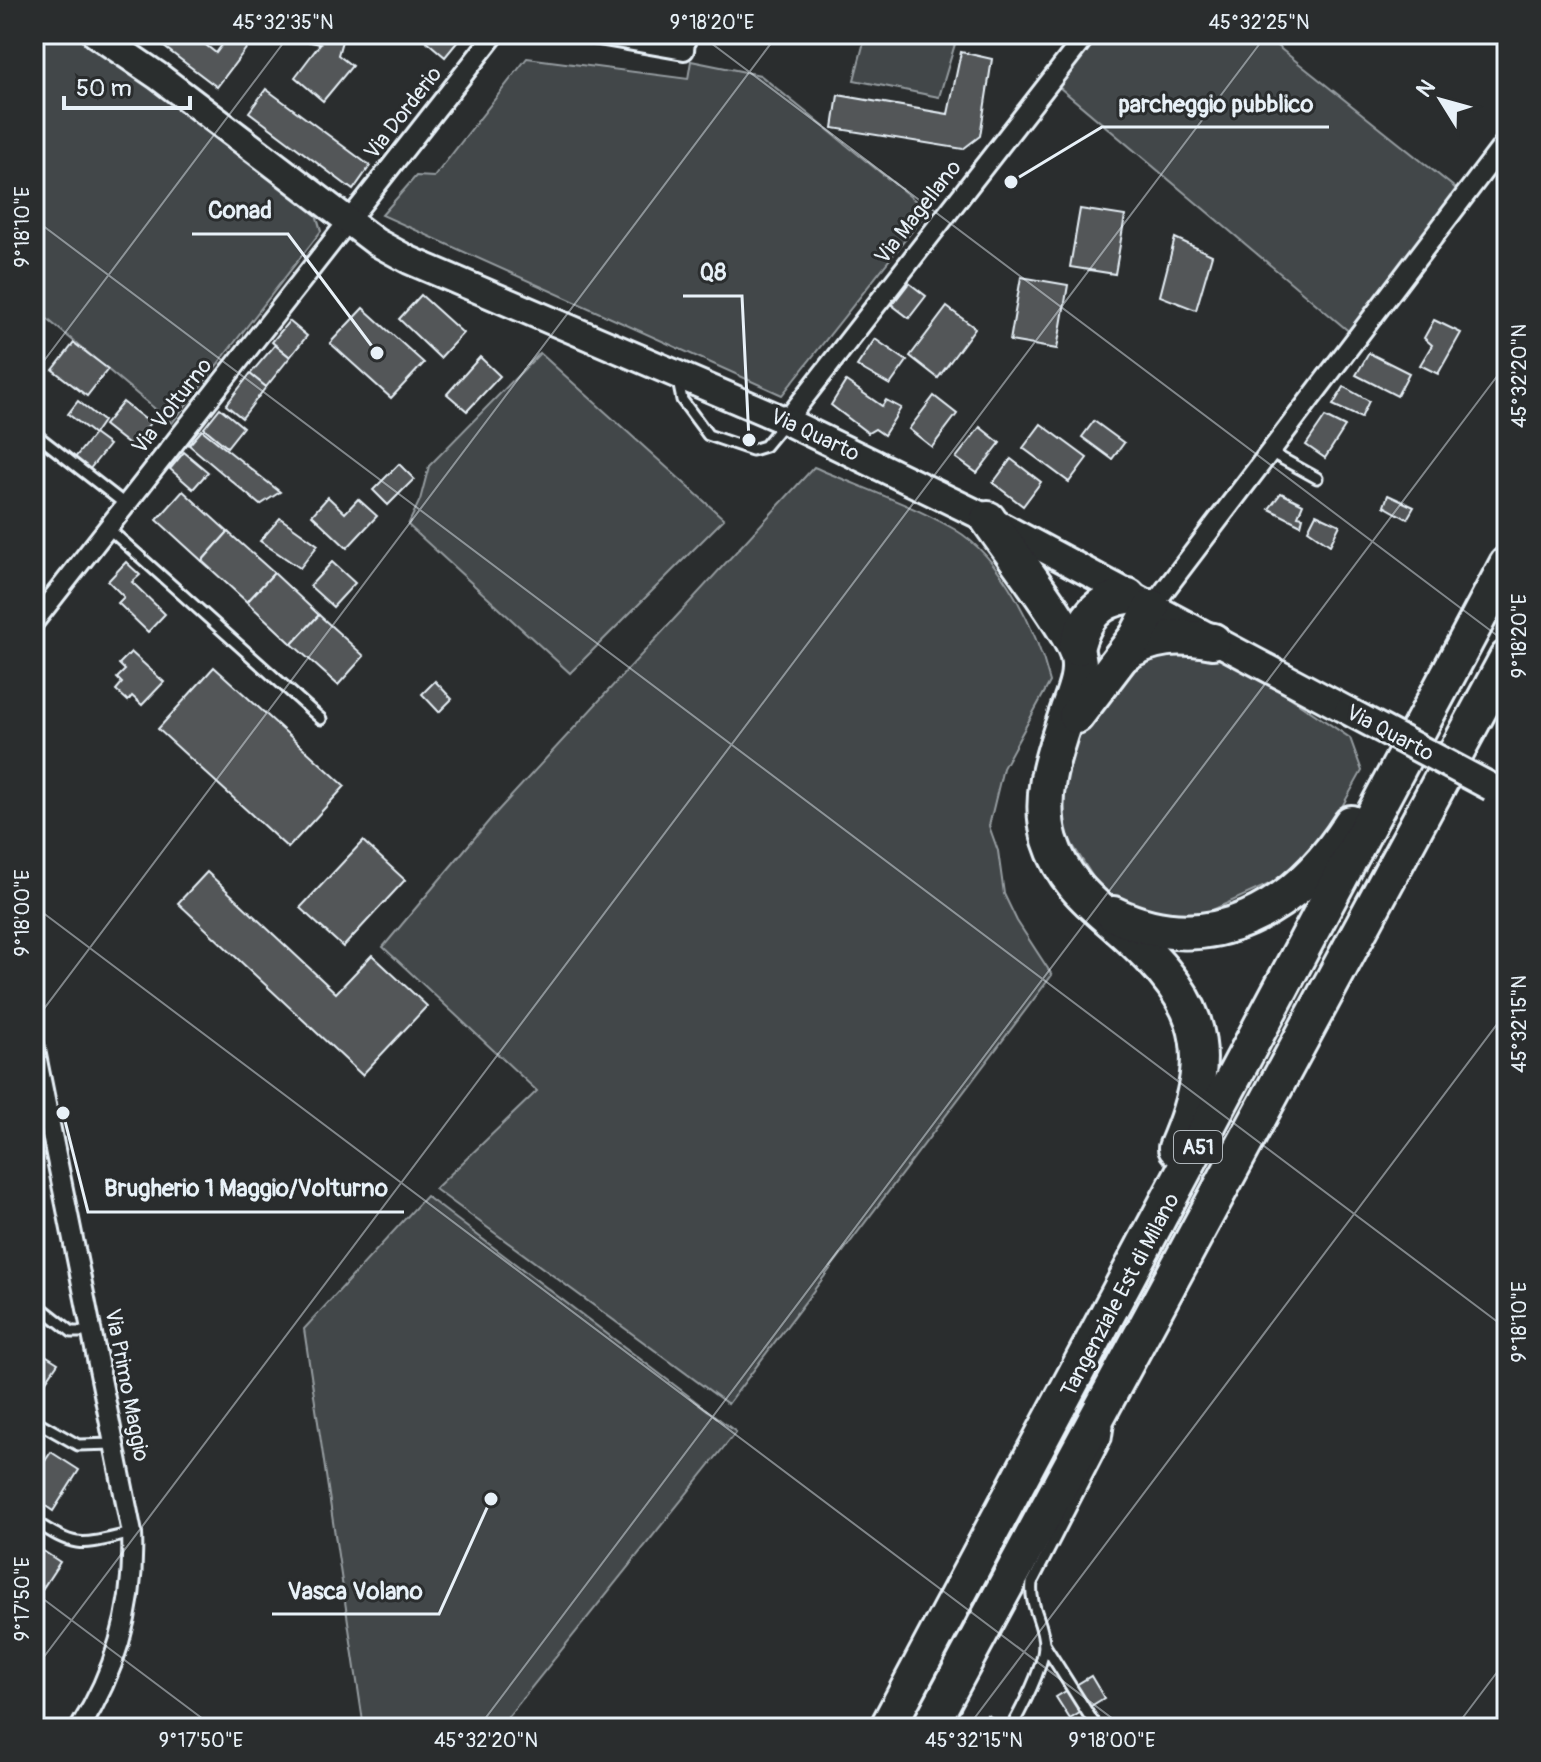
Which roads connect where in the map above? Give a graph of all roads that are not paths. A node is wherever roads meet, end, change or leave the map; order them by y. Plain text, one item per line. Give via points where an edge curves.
1 (96, 34) edge
2 (495, 34) edge
3 (593, 34) edge
4 (1087, 34) edge
5 (685, 42) edge
6 (1507, 140) edge
7 (350, 221) junction
8 (676, 374) junction
9 (786, 421) junction
10 (34, 433) edge
11 (1270, 452) junction
12 (1317, 478) dead end
13 (126, 505) junction
14 (988, 519) junction
15 (108, 528) junction
16 (1507, 552) edge
17 (1507, 564) edge
18 (1140, 602) junction
19 (34, 622) edge
20 (1213, 641) junction
21 (1076, 648) junction
22 (1119, 658) junction
23 (1507, 658) edge
24 (1507, 698) edge
25 (321, 719) dead end
26 (1059, 739) junction
27 (1499, 791) edge
28 (1432, 795) junction
29 (1088, 900) junction
30 (34, 1045) edge
31 (34, 1302) edge
32 (92, 1332) junction
33 (1116, 1380) junction
34 (1067, 1394) junction
35 (34, 1420) edge
36 (114, 1444) junction
37 (34, 1521) edge
38 (132, 1533) junction
39 (1044, 1644) junction
40 (80, 1728) edge
41 (887, 1728) edge
42 (929, 1728) edge
43 (1011, 1728) edge
44 (1097, 1728) edge

1 - 7 street, Via Quarto
2 - 7 street, Via Dorderio
3 - 5 street
4 - 9 street, Via Magellano
6 - 11 street
7 - 8 street, Via Quarto via 409,260
7 - 13 street, Via Volturno
8 - 9 street, Via Quarto
8 - 9 lane via 682,400 708,435 752,450 765,446
9 - 14 street, Via Quarto
10 - 13 lane
11 - 12 lane
11 - 18 street
13 - 15 street, Via Volturno
14 - 18 street, Via Quarto
14 - 21 highway
15 - 19 street, Via Volturno
15 - 25 lane
16 - 29 highway via 1348,827 1290,892 1233,925 1194,933 1139,924
17 - 34 highway, Tangenziale Est di Milano / A51
18 - 20 street, Via Quarto
18 - 21 highway via 1112,599 1096,608
18 - 22 highway via 1141,630
20 - 22 highway via 1171,637
20 - 27 street, Via Quarto, bridge
21 - 26 highway via 1079,676
22 - 26 highway
23 - 28 highway, Tangenziale Est di Milano / A51
24 - 28 highway
26 - 29 highway via 1047,784 1048,829 1062,868
28 - 33 highway, Tangenziale Est di Milano / A51
29 - 34 highway via 1179,988 1192,1017 1199,1067 1185,1128 1122,1257
30 - 32 street, Via Primo Maggio
31 - 32 lane via 72,1332
32 - 36 street, Via Primo Maggio
33 - 39 lane via 1106,1439 1032,1583 1031,1604
33 - 42 highway, Tangenziale Est di Milano / A51
34 - 41 highway, Tangenziale Est di Milano / A51
35 - 36 lane via 78,1445
36 - 38 street, Via Primo Maggio
37 - 38 lane via 76,1544
38 - 40 street, Via Primo Maggio via 124,1629 107,1681
39 - 43 lane via 1026,1702
39 - 44 lane

